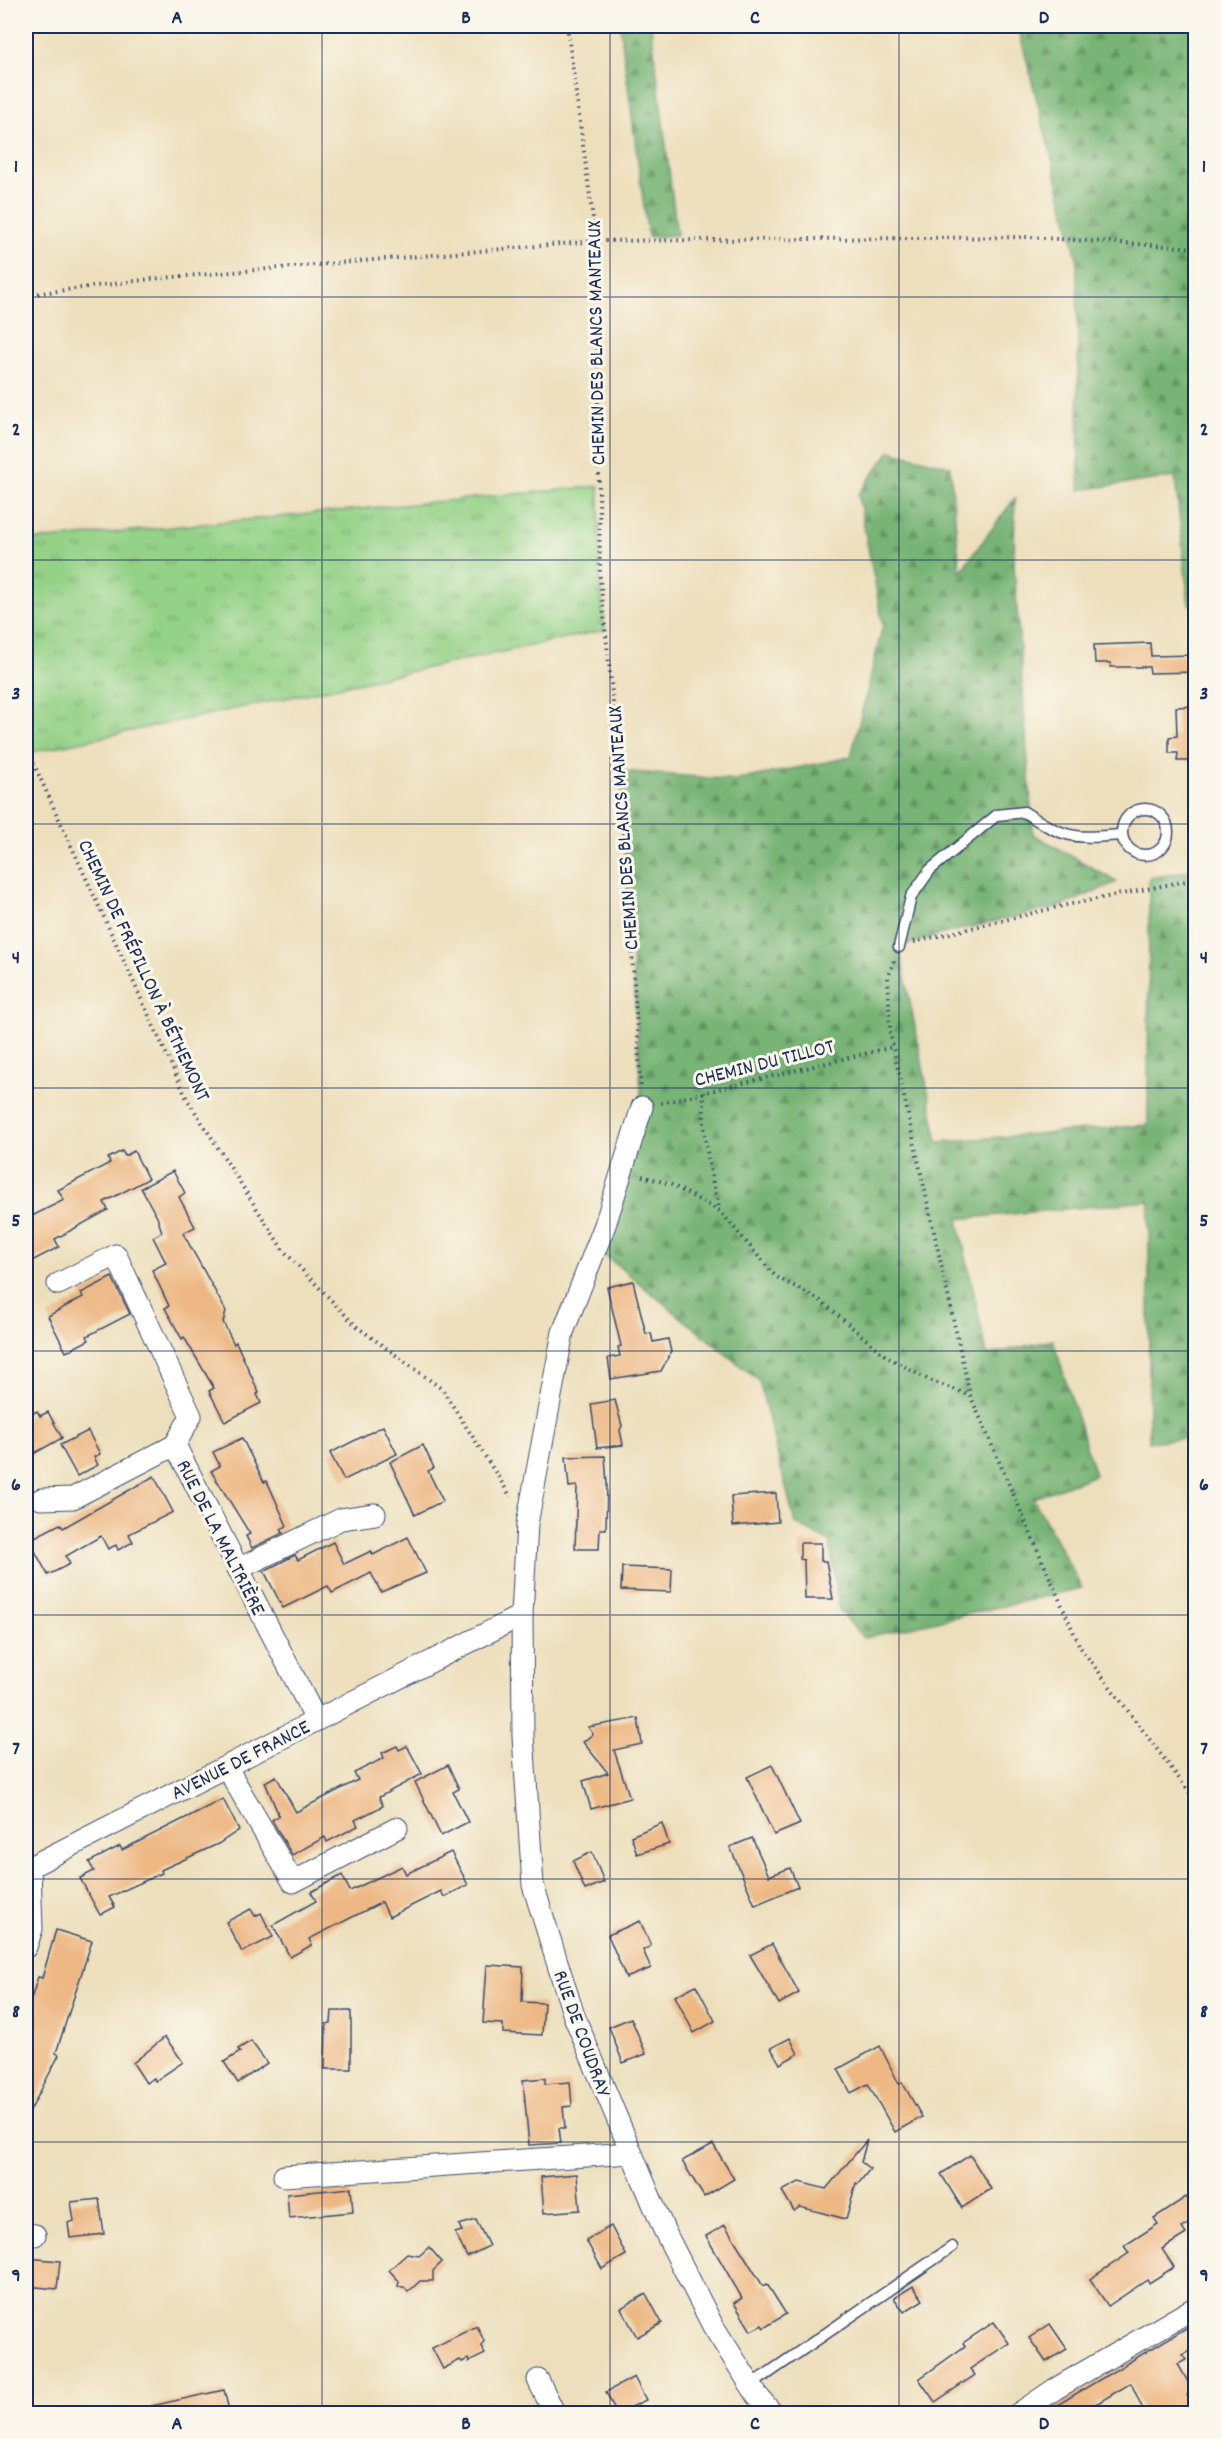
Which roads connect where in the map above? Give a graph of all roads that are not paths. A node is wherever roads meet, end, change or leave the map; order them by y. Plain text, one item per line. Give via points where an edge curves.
1 (1120, 835) junction
2 (899, 947) road end
3 (642, 1107) road end
4 (58, 1284) dead end
5 (175, 1445) junction
6 (41, 1498) dead end
7 (375, 1514) dead end
8 (238, 1569) junction
9 (522, 1615) junction
10 (316, 1720) junction
11 (227, 1768) junction
12 (397, 1828) dead end
13 (28, 1865) edge
14 (26, 1947) edge
15 (631, 2153) junction
16 (284, 2176) dead end
17 (952, 2247) dead end
18 (1196, 2307) edge
19 (538, 2380) dead end
20 (751, 2385) junction
21 (555, 2414) edge
22 (773, 2414) edge
23 (1018, 2414) edge

1 - 1 lane via 1129,850 1150,853 1163,846 1168,832 1164,818 1144,809 1131,815
1 - 2 lane via 1085,838 1055,833 1024,812 997,815 930,870 911,897
3 - 9 street via 563,1332 527,1524
4 - 5 street, RUE DE LA MALTRIÈRE via 116,1256 191,1416
5 - 6 street via 73,1498
5 - 8 street, RUE DE LA MALTRIÈRE
7 - 8 street via 341,1519
8 - 10 street, RUE DE LA MALTRIÈRE
9 - 10 street, AVENUE DE FRANCE
9 - 15 street, RUE DE COUDRAY via 523,1736 533,1885 574,2016
10 - 11 street, AVENUE DE FRANCE
11 - 12 street via 294,1882
11 - 13 street, AVENUE DE FRANCE
13 - 14 street, AVENUE DE FRANCE via 32,1929
15 - 16 street
15 - 20 street, RUE DE COUDRAY via 687,2280
17 - 20 lane
18 - 23 street via 1055,2388
19 - 21 street
20 - 22 street, RUE DE COUDRAY

